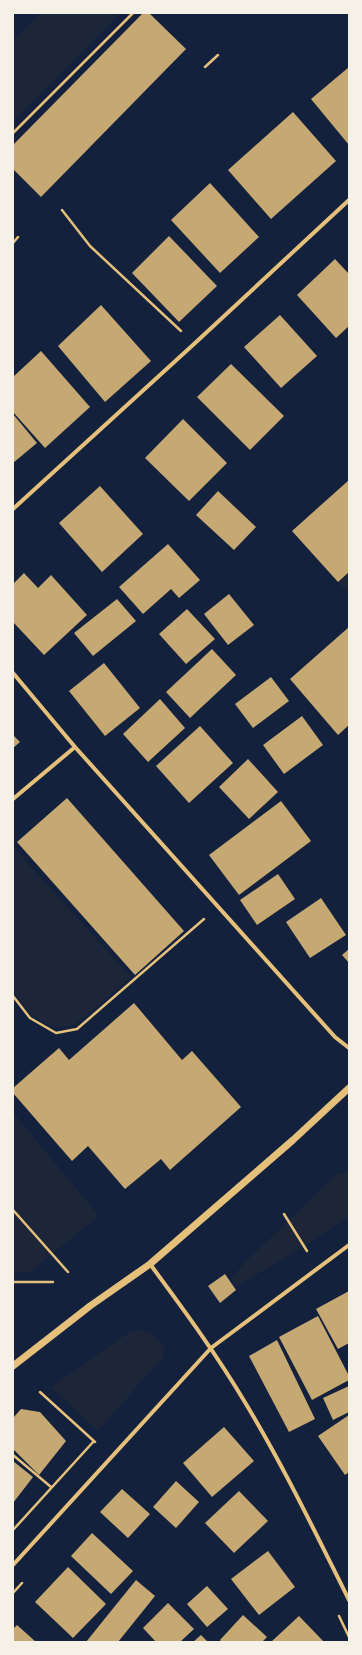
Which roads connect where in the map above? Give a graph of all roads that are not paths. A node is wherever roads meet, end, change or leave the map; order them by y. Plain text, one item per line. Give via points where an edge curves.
1 (349, 200) edge
2 (13, 509) edge
3 (13, 673) edge
4 (75, 747) junction
5 (13, 799) edge
6 (349, 1048) edge
7 (349, 1088) edge
8 (349, 1245) edge
9 (150, 1264) junction
10 (211, 1348) junction
11 (13, 1366) edge
12 (13, 1565) edge
13 (349, 1600) edge

1 - 2 street
3 - 4 street
4 - 5 street
4 - 6 street via 335,1037
7 - 9 street
8 - 10 street
9 - 10 street
9 - 11 street via 90,1306
10 - 12 street
10 - 13 street via 247,1404

